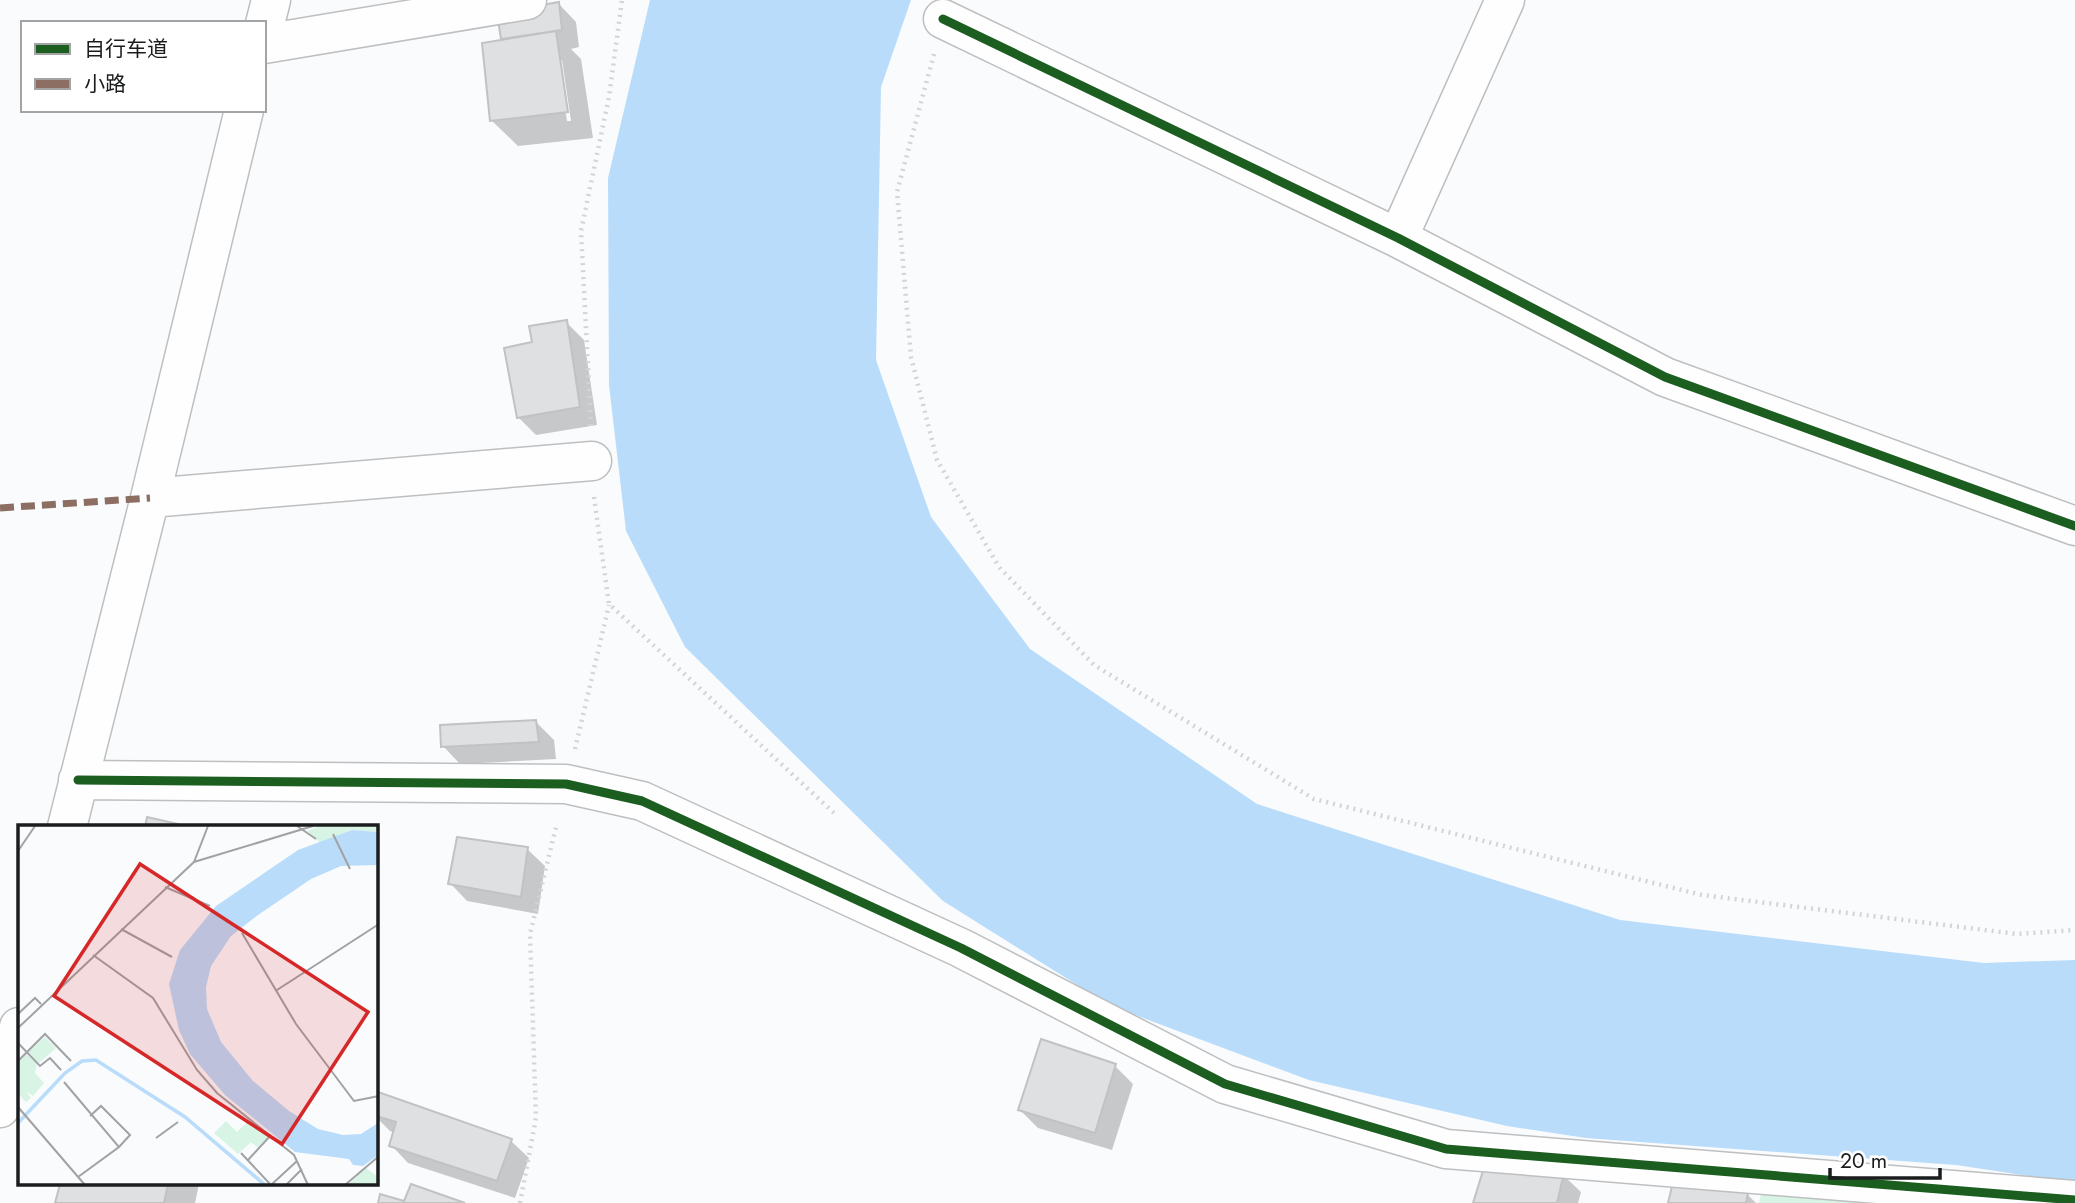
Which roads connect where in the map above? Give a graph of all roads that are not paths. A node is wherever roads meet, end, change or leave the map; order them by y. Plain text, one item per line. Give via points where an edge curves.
1 (271, 0) edge
2 (527, 0) edge
3 (1504, 0) edge
4 (943, 19) road end
5 (266, 21) edge
6 (266, 44) edge
7 (244, 112) edge
8 (1398, 238) junction
9 (592, 461) road end
10 (150, 498) junction
11 (2075, 526) edge
12 (78, 780) junction
13 (67, 825) edge
14 (18, 1031) edge
15 (0, 1108) edge
16 (1965, 1197) edge
17 (2075, 1200) edge

1 - 5 street
2 - 6 street
3 - 8 street
4 - 8 street
7 - 10 street
8 - 11 street via 1665,377
9 - 10 street
10 - 12 street
12 - 13 street
12 - 16 street via 566,784 642,801 961,948 1225,1084 1446,1149
14 - 15 street
16 - 17 street

